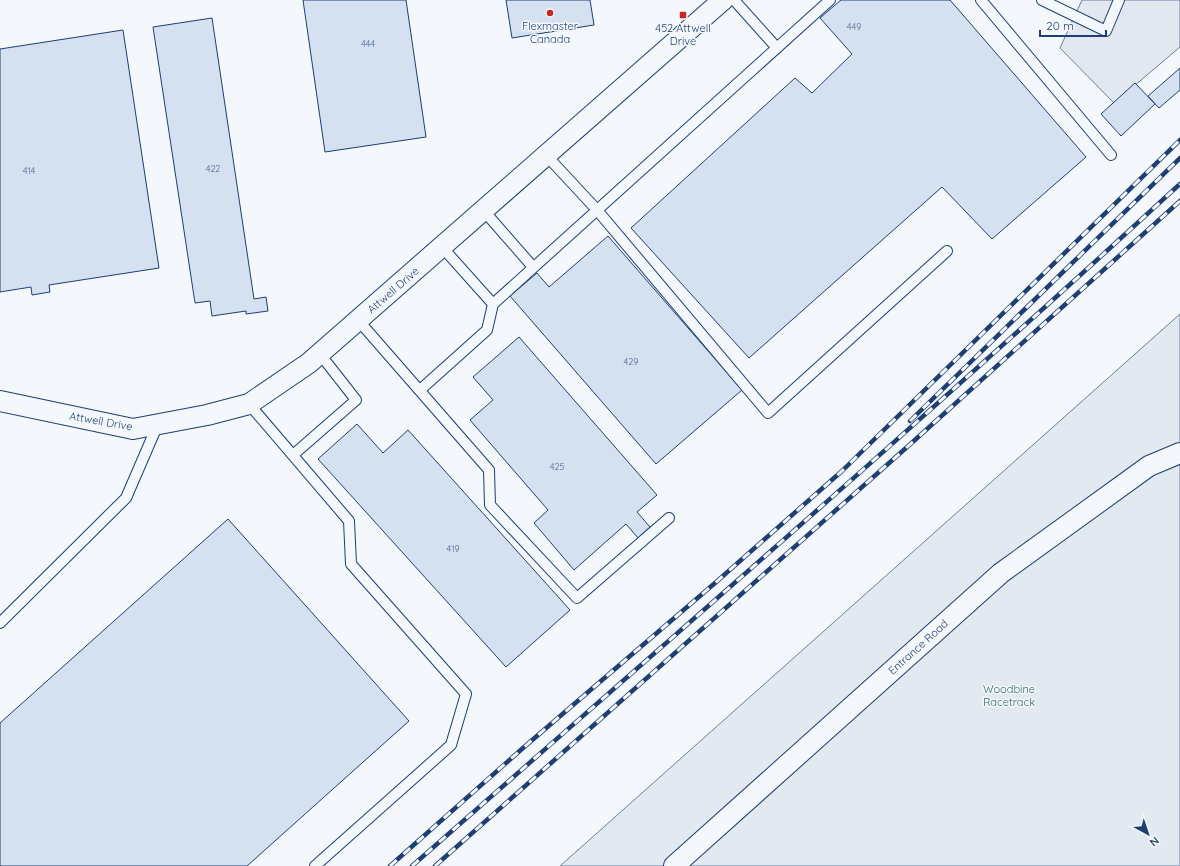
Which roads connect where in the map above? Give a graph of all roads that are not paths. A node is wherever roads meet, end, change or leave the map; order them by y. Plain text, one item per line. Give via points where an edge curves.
1 (723, 0) edge
2 (734, 0) edge
3 (830, 0) edge
4 (981, 0) edge
5 (1042, 0) edge
6 (1119, 0) edge
7 (777, 48) junction
8 (546, 155) junction
9 (1111, 155) dead end
10 (597, 210) junction
11 (484, 211) junction
12 (442, 247) junction
13 (948, 251) dead end
14 (533, 267) junction
15 (493, 304) junction
16 (358, 320) junction
17 (320, 354) junction
18 (420, 390) junction
19 (0, 401) edge
20 (249, 404) junction
21 (158, 424) junction
22 (1180, 453) edge
23 (293, 455) junction
24 (669, 518) dead end
25 (0, 623) edge
26 (315, 866) edge
27 (674, 866) edge

1 - 8 street, Attwell Drive
2 - 7 lane
3 - 7 lane
4 - 9 lane
5 - 6 lane via 1106,31
7 - 10 lane
8 - 10 lane
8 - 11 street, Attwell Drive
10 - 13 lane via 768,413
10 - 14 lane
11 - 12 street, Attwell Drive
11 - 14 lane
12 - 15 lane
12 - 16 street, Attwell Drive
14 - 15 lane
15 - 18 lane via 487,330
16 - 17 street, Attwell Drive
16 - 18 lane
17 - 20 street, Attwell Drive
17 - 23 lane via 356,400
18 - 24 lane via 489,470 490,505 577,598
19 - 21 street, Attwell Drive via 132,429
20 - 21 street, Attwell Drive
20 - 23 lane
21 - 25 lane via 126,498
22 - 27 street, Entrance Road via 1149,466 1001,573
23 - 26 lane via 349,521 351,564 466,694 451,745

